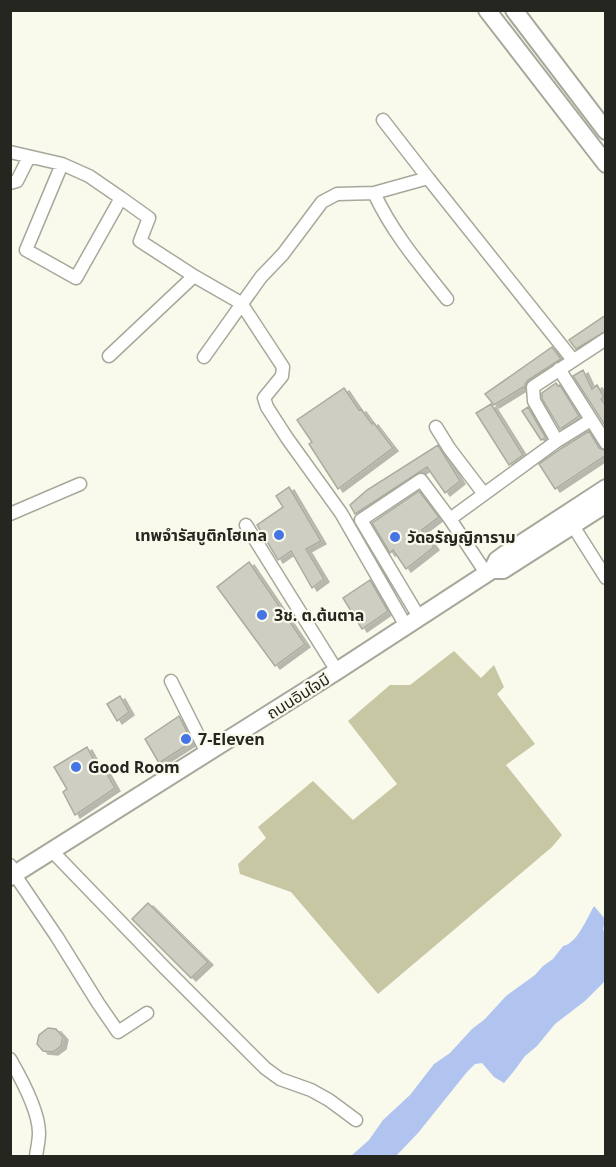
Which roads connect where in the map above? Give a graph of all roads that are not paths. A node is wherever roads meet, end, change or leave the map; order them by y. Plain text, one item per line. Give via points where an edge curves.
1 (487, 10) edge
2 (514, 10) edge
3 (383, 120) dead end
4 (606, 131) edge
5 (10, 152) edge
6 (29, 157) junction
7 (62, 164) junction
8 (606, 164) edge
9 (428, 178) junction
10 (10, 183) edge
11 (374, 193) junction
12 (121, 198) junction
13 (194, 276) junction
14 (447, 299) dead end
15 (241, 303) junction
16 (606, 339) edge
17 (109, 356) dead end
18 (204, 357) dead end
19 (573, 360) junction
20 (560, 369) junction
21 (591, 420) junction
22 (436, 427) dead end
23 (557, 441) junction
24 (606, 443) edge
25 (80, 484) dead end
26 (606, 488) edge
27 (484, 494) junction
28 (606, 504) edge
29 (10, 514) edge
30 (450, 519) junction
31 (246, 525) dead end
32 (573, 526) junction
33 (489, 572) junction
34 (606, 578) edge
35 (413, 622) junction
36 (337, 671) junction
37 (171, 681) dead end
38 (207, 753) junction
39 (52, 851) junction
40 (12, 872) edge
41 (147, 1013) dead end
42 (10, 1059) edge
43 (356, 1120) dead end
44 (36, 1156) edge

1 - 8 main road
2 - 4 main road
3 - 9 street
5 - 6 street
6 - 7 street
6 - 10 street via 17,181
7 - 12 street via 89,176
7 - 12 street via 26,250 51,265 76,278
9 - 11 street
9 - 19 street
11 - 14 street via 404,245
11 - 15 street via 337,194 322,202
12 - 13 street via 149,218 140,241
13 - 15 street
13 - 17 street
15 - 18 street
15 - 35 street via 283,367 282,376 264,398 267,406
16 - 19 street
19 - 20 street
20 - 21 street
20 - 23 street via 533,387 534,401
21 - 23 street
21 - 24 street
22 - 27 street
23 - 27 street
25 - 29 street
26 - 33 main road, ถนนอินใจมี via 508,552
27 - 30 street
28 - 32 main road, ถนนอินใจมี
30 - 33 street
30 - 35 street via 421,480 361,520
31 - 36 street
32 - 33 main road, ถนนอินใจมี via 503,570
32 - 34 street
33 - 35 main road, ถนนอินใจมี
35 - 36 main road, ถนนอินใจมี
36 - 38 main road, ถนนอินใจมี
37 - 38 street
38 - 39 main road, ถนนอินใจมี
39 - 40 main road, ถนนอินใจมี
39 - 43 street via 265,1068 280,1079 329,1100
40 - 41 street via 118,1032
42 - 44 street via 39,1125

